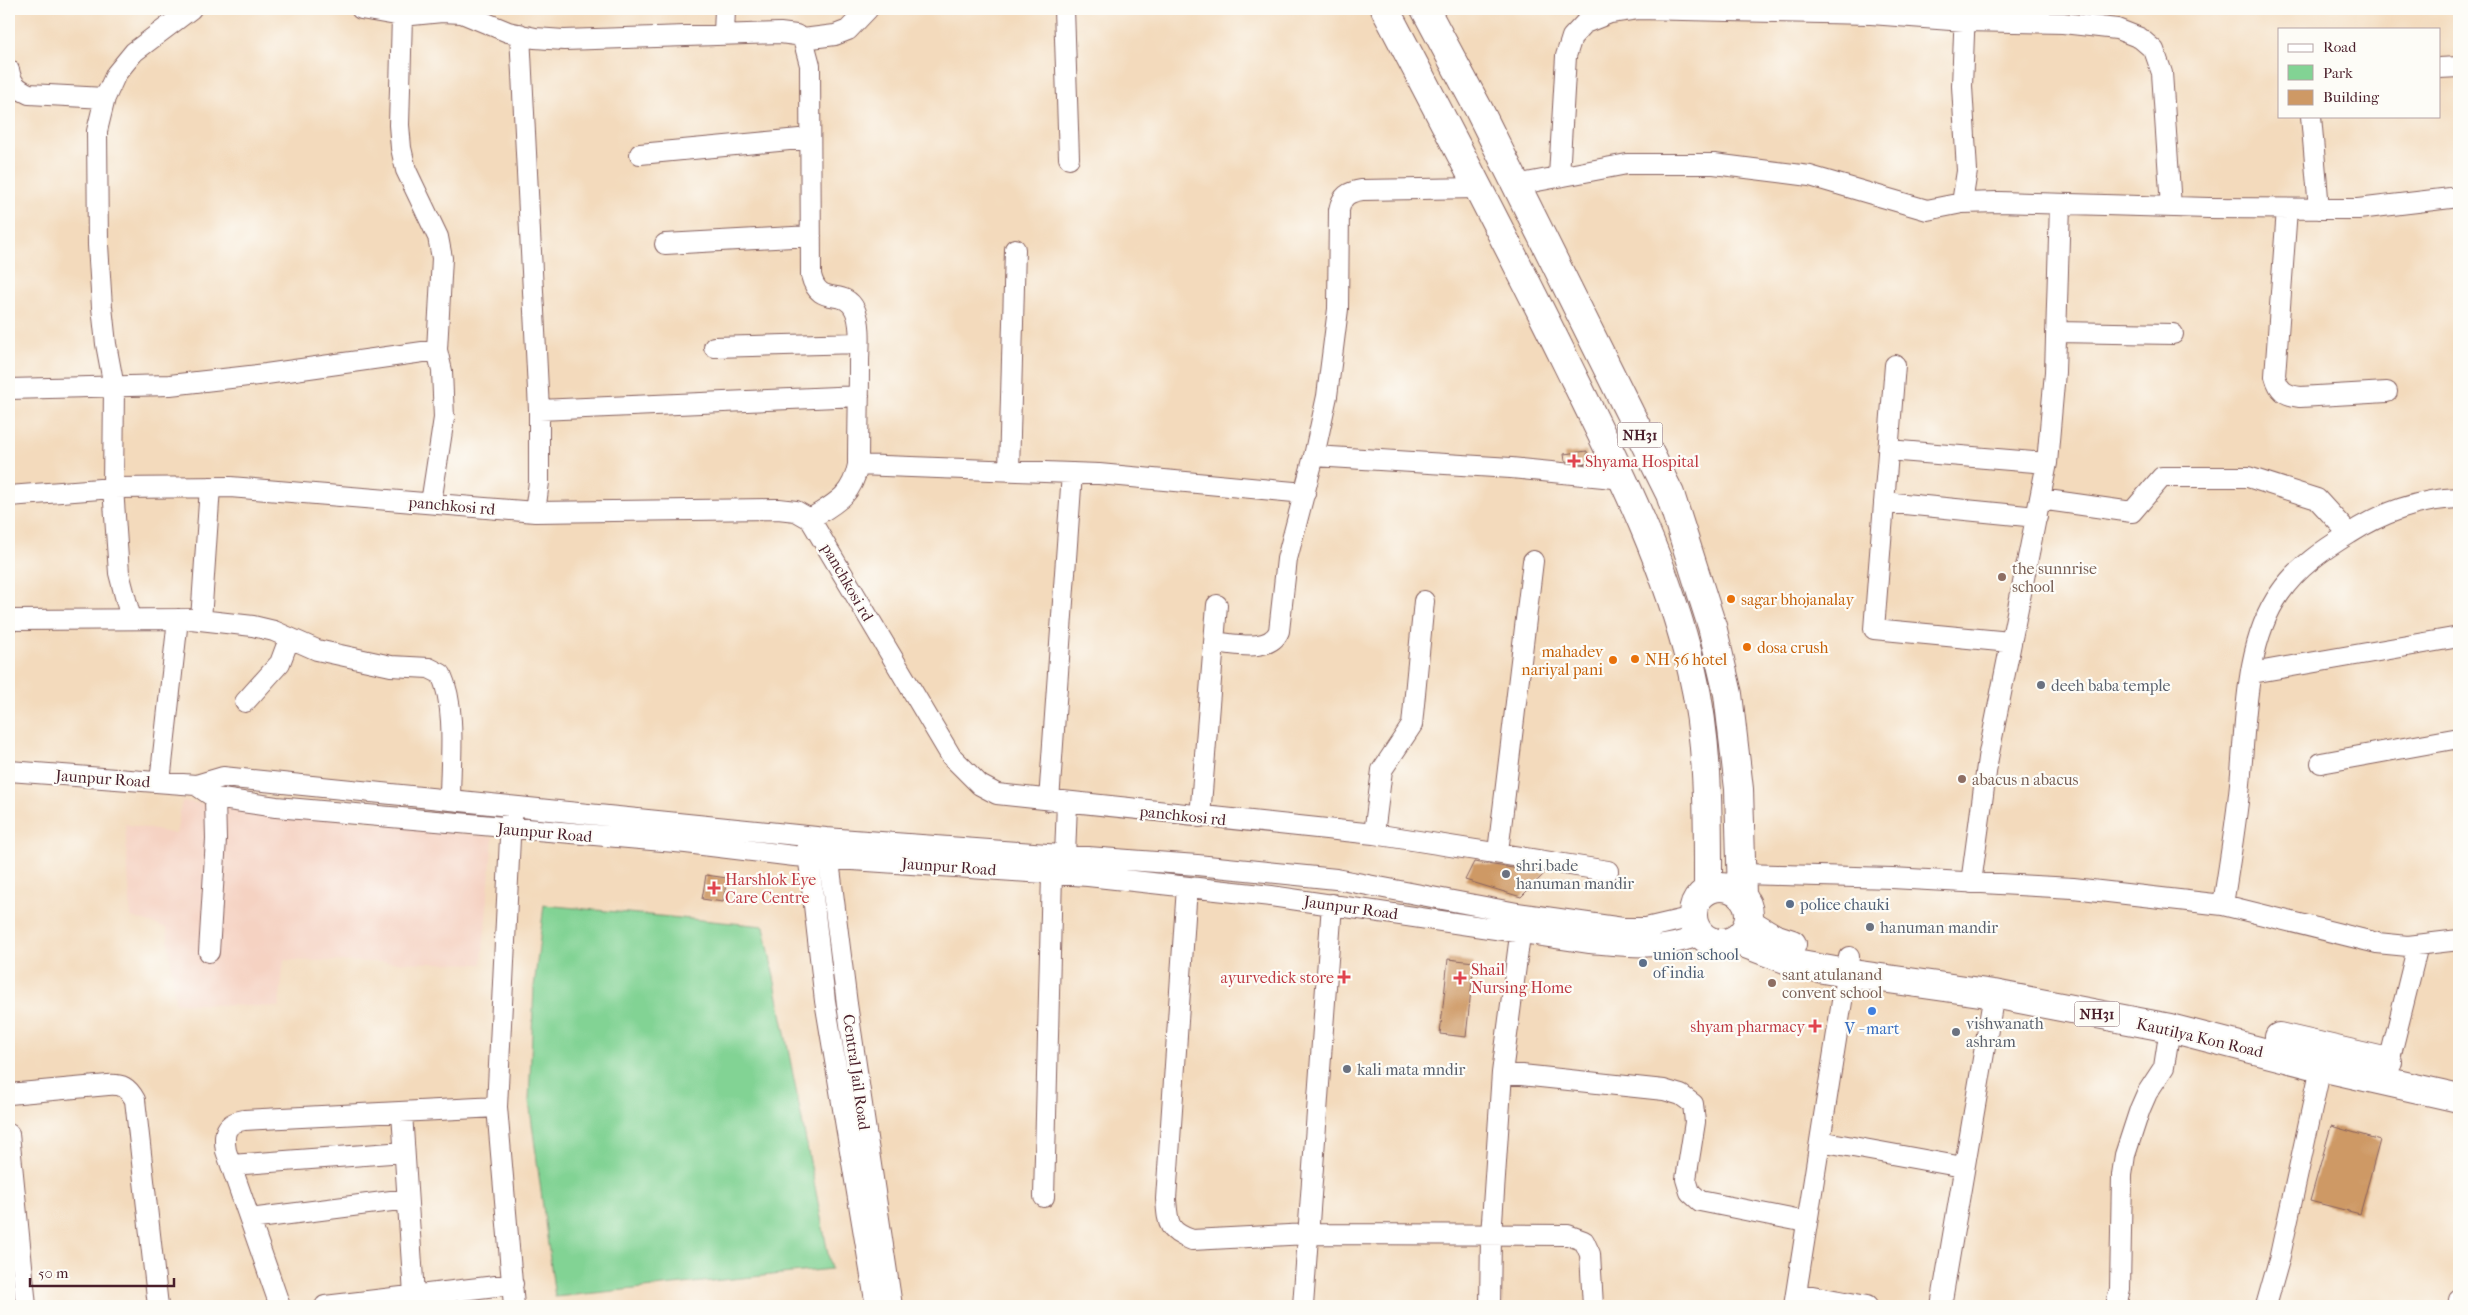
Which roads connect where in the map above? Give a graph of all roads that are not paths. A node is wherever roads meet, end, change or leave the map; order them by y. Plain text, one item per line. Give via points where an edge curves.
1 (191, 9) edge
2 (361, 9) edge
3 (725, 9) edge
4 (868, 9) edge
5 (1064, 9) edge
6 (1385, 9) edge
7 (1425, 9) edge
8 (1681, 9) edge
9 (1824, 11) edge
10 (1964, 15) edge
11 (402, 16) junction
12 (520, 34) junction
13 (724, 34) junction
14 (802, 39) junction
15 (2459, 67) edge
16 (2440, 68) edge
17 (9, 70) edge
18 (105, 98) junction
19 (2311, 118) edge
20 (810, 138) junction
21 (640, 154) dead end
22 (1068, 158) dead end
23 (1559, 176) junction
24 (1516, 185) junction
25 (1478, 188) junction
26 (2459, 197) edge
27 (1962, 203) junction
28 (2060, 204) junction
29 (2171, 207) junction
30 (2287, 208) junction
31 (2319, 209) junction
32 (811, 236) junction
33 (665, 244) dead end
34 (1016, 249) dead end
35 (2056, 332) junction
36 (2173, 334) dead end
37 (859, 343) junction
38 (714, 347) dead end
39 (437, 350) junction
40 (1895, 365) dead end
41 (114, 387) junction
42 (9, 389) edge
43 (2387, 392) dead end
44 (859, 396) junction
45 (539, 410) junction
46 (1888, 450) junction
47 (1314, 456) junction
48 (2047, 463) junction
49 (858, 465) junction
50 (1009, 471) junction
51 (1072, 473) junction
52 (1624, 479) junction
53 (210, 487) junction
54 (113, 488) junction
55 (1305, 494) junction
56 (9, 496) edge
57 (2459, 498) edge
58 (1884, 502) junction
59 (431, 503) junction
60 (2039, 508) junction
61 (535, 512) junction
62 (810, 519) junction
63 (2349, 534) junction
64 (1533, 561) dead end
65 (1424, 601) dead end
66 (1218, 605) dead end
67 (131, 619) junction
68 (178, 619) junction
69 (9, 620) edge
70 (201, 620) junction
71 (2459, 637) edge
72 (289, 639) junction
73 (1214, 642) junction
74 (2010, 642) junction
75 (2252, 673) junction
76 (245, 702) dead end
77 (2459, 738) edge
78 (2321, 764) dead end
79 (9, 771) edge
80 (160, 782) junction
81 (196, 785) junction
82 (215, 798) junction
83 (450, 800) junction
84 (1058, 802) junction
85 (512, 807) junction
86 (1200, 817) junction
87 (509, 829) junction
88 (1374, 834) junction
89 (806, 836) junction
90 (826, 838) junction
91 (1498, 852) junction
92 (1065, 856) junction
93 (808, 857) junction
94 (828, 858) junction
95 (1608, 871) dead end
96 (1052, 873) junction
97 (1971, 883) junction
98 (1742, 885) junction
99 (1187, 887) junction
100 (1708, 890) junction
101 (1332, 904) junction
102 (2223, 905) junction
103 (1522, 923) junction
104 (1697, 926) junction
105 (1742, 932) junction
106 (2459, 940) edge
107 (2418, 945) junction
108 (209, 952) dead end
109 (1848, 965) junction
110 (1994, 994) junction
111 (2170, 1028) junction
112 (2389, 1062) junction
113 (2321, 1067) junction
114 (1502, 1073) junction
115 (2459, 1079) edge
116 (9, 1094) edge
117 (2459, 1098) edge
118 (497, 1107) junction
119 (402, 1113) junction
120 (9, 1134) edge
121 (1820, 1140) junction
122 (404, 1152) junction
123 (231, 1165) junction
124 (1963, 1167) junction
125 (12, 1195) edge
126 (1044, 1197) dead end
127 (408, 1199) junction
128 (870, 1212) junction
129 (250, 1219) junction
130 (1806, 1222) junction
131 (1308, 1234) junction
132 (1491, 1236) junction
133 (512, 1284) junction
134 (414, 1295) junction
135 (1795, 1300) edge
136 (2459, 1300) edge
137 (26, 1306) edge
138 (158, 1306) edge
139 (280, 1306) edge
140 (325, 1306) edge
141 (514, 1306) edge
142 (876, 1306) edge
143 (892, 1306) edge
144 (1304, 1306) edge
145 (1490, 1306) edge
146 (1593, 1306) edge
147 (1867, 1306) edge
148 (1941, 1306) edge
149 (2116, 1306) edge
150 (2266, 1306) edge
151 (2458, 1306) edge

1 - 18 street via 134,52 116,74
2 - 11 street
3 - 13 street
4 - 14 street via 848,30
5 - 22 street
6 - 25 highway, NH31
7 - 24 highway, NH31
8 - 9 street
8 - 23 street via 1610,13 1585,22 1572,37 1566,56
9 - 10 street
10 - 27 street via 1962,86 1966,171
10 - 29 street via 2117,29 2140,38 2154,50 2162,73
11 - 12 street via 462,13
11 - 39 street via 398,125 406,170 438,237 442,258
12 - 13 street via 564,40
12 - 45 street
13 - 14 street via 780,33
14 - 20 street via 810,65
15 - 16 street
17 - 18 street via 12,82 29,94
18 - 41 street via 97,131 98,245 106,344
19 - 31 street
20 - 21 street
20 - 32 street
23 - 24 street
23 - 27 street via 1627,164 1714,164 1810,176 1926,210
24 - 98 highway, NH31 via 1670,494 1712,626 1728,694 1739,789
25 - 47 street via 1362,190 1346,194 1341,199 1338,309 1327,396
25 - 52 highway, NH31
26 - 31 street via 2358,209
27 - 28 street
28 - 29 street
28 - 35 street
29 - 30 street
30 - 31 street
30 - 43 street via 2275,376 2278,387 2286,395 2300,397
32 - 33 street
32 - 37 street via 814,286 820,293 850,302 857,319
34 - 50 street
35 - 36 street
35 - 48 street
37 - 38 street
37 - 44 street
39 - 41 street via 170,385
39 - 59 street via 442,371 444,418
40 - 46 street
41 - 42 street
41 - 54 street
44 - 45 street
44 - 49 street
45 - 61 street
46 - 48 street
46 - 58 street
47 - 52 street
47 - 55 street
48 - 60 street
49 - 50 street
49 - 62 street via 855,483 846,495
50 - 51 street
51 - 55 street via 1156,478
51 - 84 street
52 - 100 highway, NH31 via 1664,573 1693,672 1708,779
53 - 54 street, panchkosi rd
53 - 59 street, panchkosi rd
53 - 70 street
54 - 56 street, panchkosi rd
54 - 67 street via 119,573
55 - 73 street via 1284,576 1276,640 1256,645
57 - 63 street via 2402,508
58 - 60 street
58 - 74 street via 1874,629
59 - 61 street, panchkosi rd
60 - 63 street via 2132,512 2162,477 2248,477 2317,499
60 - 74 street
61 - 62 street, panchkosi rd via 778,509 796,511
62 - 84 street, panchkosi rd via 951,756 980,785 997,794
63 - 75 street via 2308,561 2279,593 2264,624
64 - 91 street
65 - 88 street via 1412,725 1382,770
66 - 73 street
67 - 68 street
67 - 69 street
68 - 70 street
68 - 80 street
70 - 72 street via 274,630
71 - 75 street
72 - 76 street via 280,662
72 - 83 street via 317,650 363,661 429,668 441,674 450,707
73 - 86 street
74 - 97 street via 1988,758
75 - 102 street
77 - 78 street
79 - 80 street, Jaunpur Road
80 - 81 street, Jaunpur Road
81 - 82 street, Jaunpur Road
81 - 83 street, Jaunpur Road via 222,777
82 - 87 street, Jaunpur Road via 276,807
82 - 108 street via 216,839
83 - 85 street, Jaunpur Road
84 - 86 street, panchkosi rd
84 - 92 street
85 - 87 street
85 - 89 street, Jaunpur Road
86 - 88 street, panchkosi rd
87 - 93 street, Jaunpur Road
87 - 118 street
88 - 91 street, panchkosi rd
89 - 90 street, Jaunpur Road
89 - 93 street
90 - 92 street, Jaunpur Road
90 - 94 street, Central Jail Road
91 - 95 street, panchkosi rd
92 - 103 street, Jaunpur Road via 1336,879
93 - 94 street, Jaunpur Road
93 - 128 street via 825,1001
94 - 96 street, Jaunpur Road
94 - 128 street, Central Jail Road
96 - 99 street, Jaunpur Road
96 - 126 street
97 - 98 street via 1892,878
97 - 102 street via 2073,888
98 - 100 highway via 1737,891 1722,886
98 - 105 highway, NH31 via 1750,909
99 - 101 street, Jaunpur Road
99 - 131 street via 1166,1198 1168,1222 1177,1234 1192,1240
100 - 104 highway via 1695,903
101 - 103 street, Jaunpur Road
101 - 131 street
102 - 107 street via 2377,943
103 - 104 street, Jaunpur Road via 1640,948 1660,947
103 - 114 street
104 - 105 highway via 1714,942
105 - 109 highway, Kautilya Kon Road / NH31 via 1774,938
106 - 107 street
107 - 112 street
109 - 110 highway, Kautilya Kon Road / NH31
109 - 112 highway, Kautilya Kon Road / NH31 via 1997,978 2173,1011
109 - 121 street
110 - 111 highway, Kautilya Kon Road / NH31
110 - 124 street
111 - 113 highway, Kautilya Kon Road / NH31
111 - 149 street via 2164,1067 2147,1093 2125,1155 2120,1289
112 - 115 highway, Kautilya Kon Road / NH31
113 - 117 highway, Kautilya Kon Road / NH31
113 - 150 street
114 - 130 street via 1664,1090 1682,1095 1693,1104 1695,1122 1686,1179 1690,1192 1700,1200
114 - 132 street
116 - 138 street via 120,1084 129,1089 134,1100
118 - 119 street
118 - 133 street
119 - 122 street
119 - 123 street via 234,1122 226,1128 224,1137
120 - 125 street
121 - 124 street
121 - 130 street
122 - 123 street
122 - 127 street
123 - 129 street
124 - 148 street
125 - 137 street
127 - 129 street
127 - 134 street
128 - 142 street
128 - 143 street, Central Jail Road
129 - 139 street
130 - 135 street
131 - 132 street
131 - 144 street
132 - 145 street
132 - 146 street via 1568,1235 1584,1241 1590,1254
133 - 134 street
133 - 141 street
134 - 140 street
135 - 147 street
136 - 151 street

